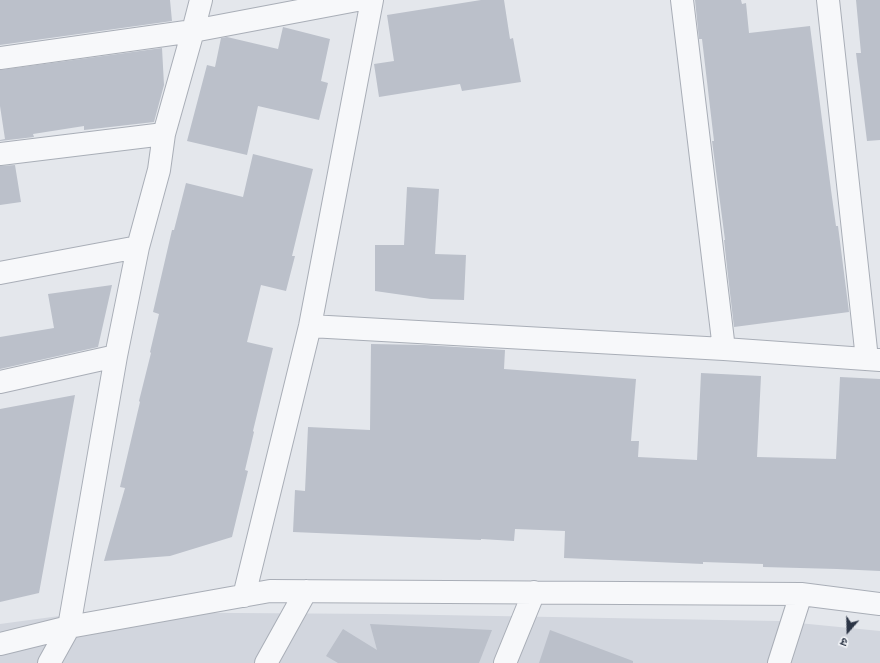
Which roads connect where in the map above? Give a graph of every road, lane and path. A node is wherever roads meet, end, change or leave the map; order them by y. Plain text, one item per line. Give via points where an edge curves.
1 (201, 0) edge
2 (358, 0) edge
3 (372, 0) edge
4 (682, 0) edge
5 (828, 0) edge
6 (194, 31) junction
7 (0, 58) edge
8 (164, 134) junction
9 (0, 154) edge
10 (138, 247) junction
11 (0, 273) edge
12 (310, 326) junction
13 (724, 349) junction
14 (116, 356) junction
15 (874, 359) edge
16 (0, 382) edge
17 (306, 591) junction
18 (534, 592) junction
19 (801, 594) junction
20 (244, 596) junction
21 (880, 604) edge
22 (69, 627) junction
23 (0, 644) edge
24 (48, 663) edge
25 (266, 663) edge
26 (505, 663) edge
27 (779, 663) edge

1 - 6 street
2 - 6 street
3 - 12 street
4 - 13 street
5 - 15 street
6 - 7 street
6 - 8 street
8 - 9 street
8 - 10 street via 159,170
10 - 11 street
10 - 14 street
12 - 13 street
12 - 20 street
13 - 15 street
14 - 16 street
14 - 22 street
17 - 18 street
17 - 20 street via 270,591
17 - 25 street
18 - 19 street
18 - 26 street
19 - 21 street
19 - 27 street
20 - 22 street
22 - 23 street
22 - 24 street

